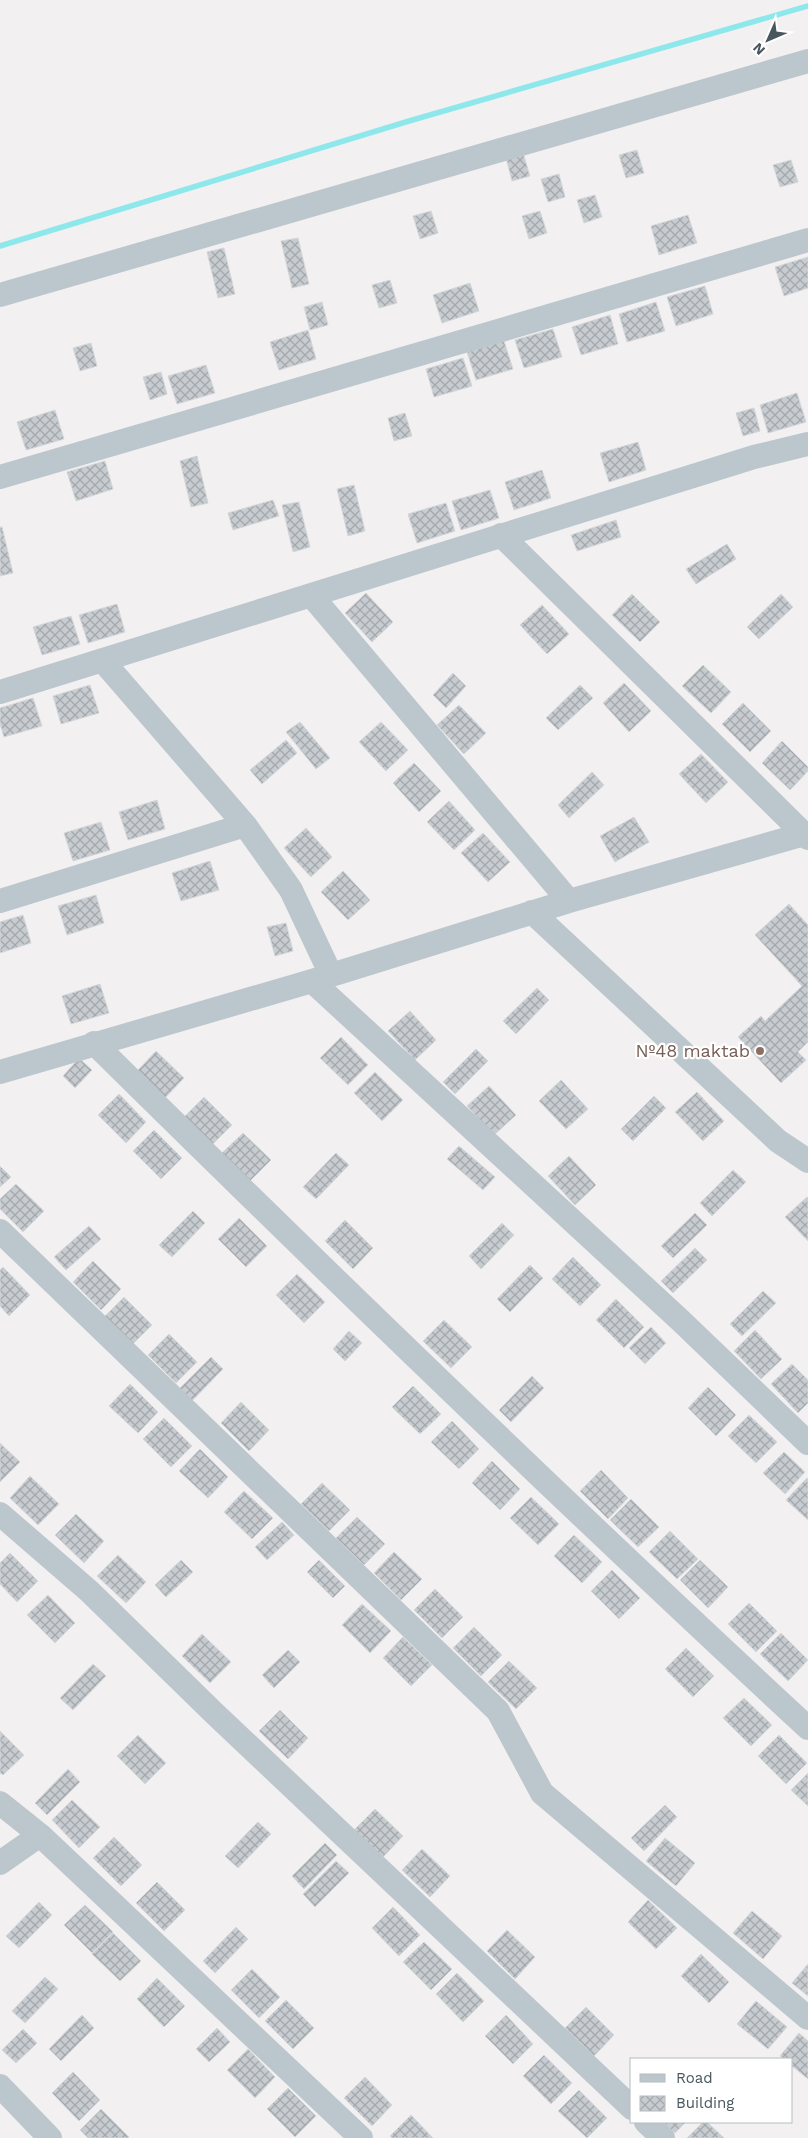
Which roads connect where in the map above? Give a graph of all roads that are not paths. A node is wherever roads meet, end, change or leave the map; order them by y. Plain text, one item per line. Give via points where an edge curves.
1 (808, 61) edge
2 (808, 240) edge
3 (0, 295) edge
4 (808, 444) edge
5 (0, 477) edge
6 (501, 535) junction
7 (311, 595) junction
8 (102, 660) junction
9 (0, 692) edge
10 (245, 825) junction
11 (807, 835) edge
12 (0, 901) edge
13 (569, 901) junction
14 (532, 912) junction
15 (322, 978) junction
16 (94, 1043) junction
17 (0, 1072) edge
18 (808, 1161) edge
19 (0, 1231) edge
20 (808, 1442) edge
21 (0, 1514) edge
22 (808, 1728) edge
23 (0, 1803) edge
24 (40, 1835) junction
25 (0, 1863) edge
26 (808, 2018) edge
27 (0, 2086) edge
28 (630, 2106) edge
29 (647, 2123) edge
30 (50, 2138) edge
31 (361, 2138) edge
32 (663, 2138) edge

1 - 3 street
2 - 5 street
4 - 6 street via 754,457
6 - 7 street
6 - 11 street
7 - 8 street
7 - 13 street
8 - 9 street
8 - 10 street
10 - 12 street
10 - 15 street via 291,890
11 - 13 street
13 - 14 street
14 - 15 street
14 - 18 street via 778,1141
15 - 16 street
15 - 20 street
16 - 17 street
16 - 22 street via 604,1540
19 - 26 street via 498,1711 542,1793
21 - 28 street via 90,1591 214,1713
23 - 24 street
24 - 25 street
24 - 31 street
27 - 30 street
29 - 32 street

